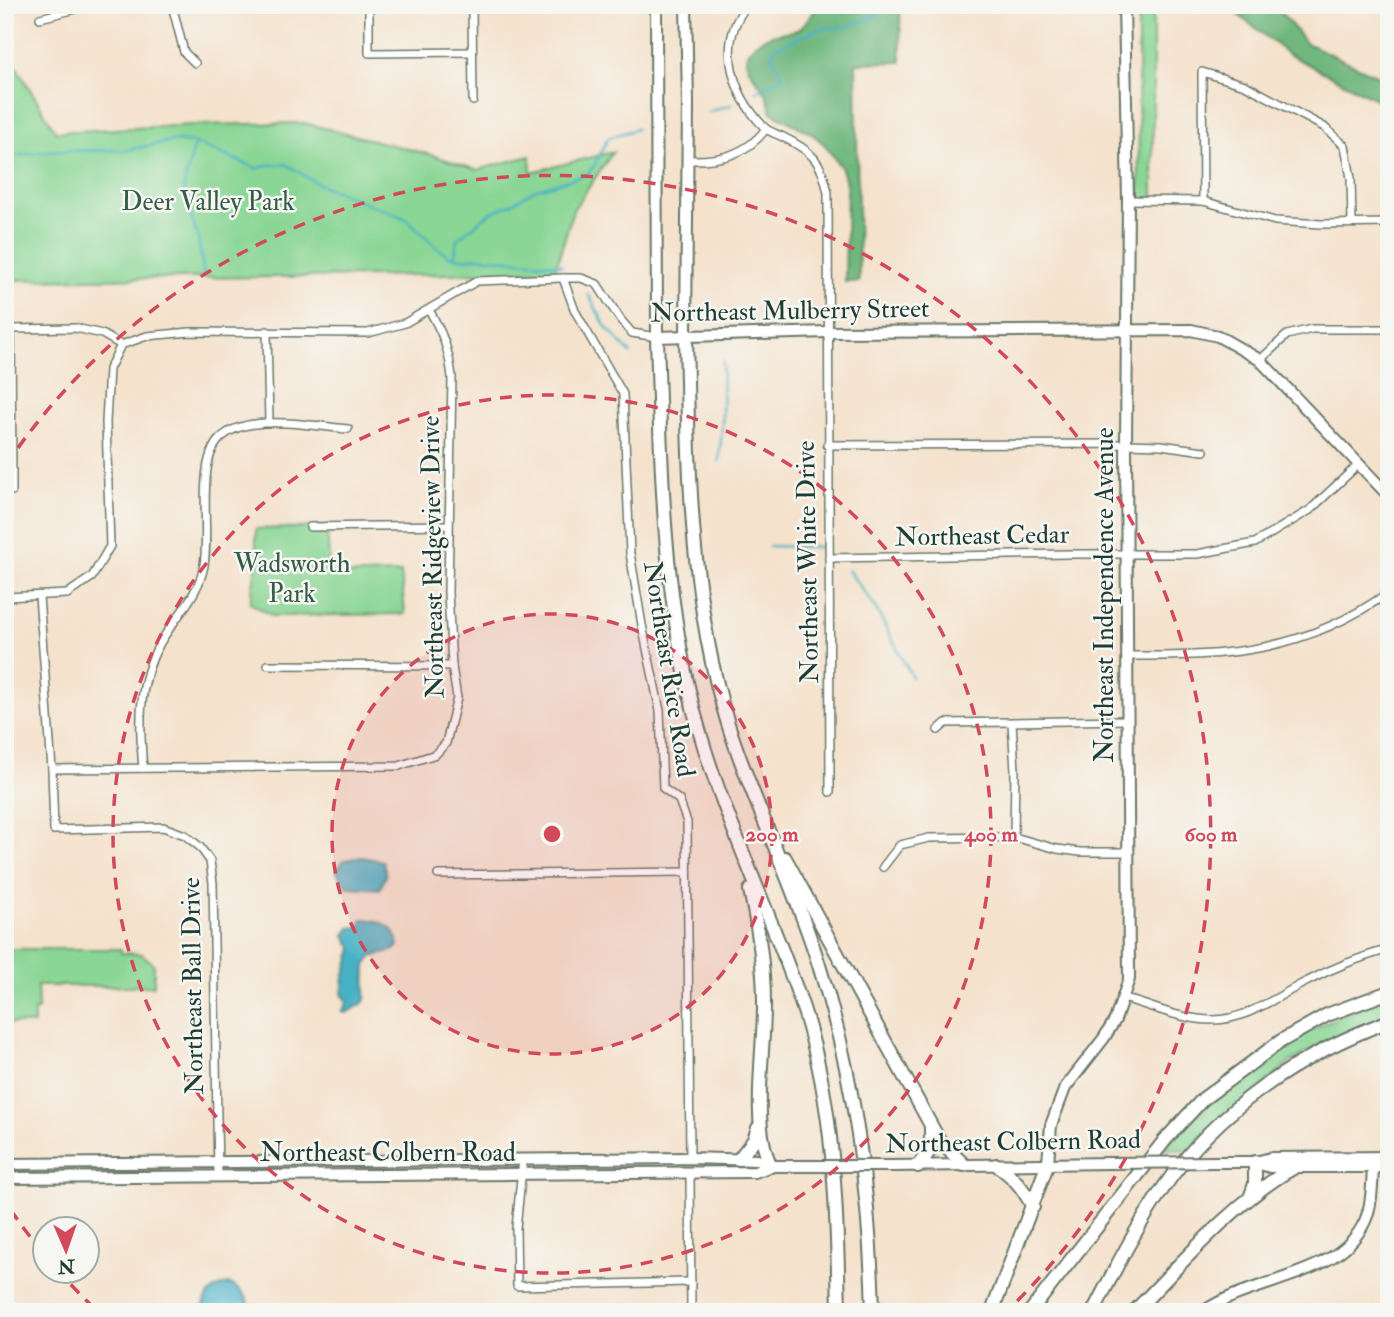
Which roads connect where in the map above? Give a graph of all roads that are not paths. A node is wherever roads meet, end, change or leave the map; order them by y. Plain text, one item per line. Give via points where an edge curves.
1 (92, 5) edge
2 (172, 5) edge
3 (369, 5) edge
4 (472, 5) edge
5 (656, 5) edge
6 (686, 5) edge
7 (747, 5) edge
8 (1124, 5) edge
9 (1384, 5) edge
10 (1389, 8) edge
11 (40, 18) dead end
12 (472, 52) junction
13 (195, 63) dead end
14 (473, 102) dead end
15 (766, 129) junction
16 (688, 160) junction
17 (1128, 200) junction
18 (1203, 201) junction
19 (1352, 223) junction
20 (1389, 223) edge
21 (563, 278) junction
22 (429, 310) junction
23 (1389, 329) edge
24 (1127, 330) junction
25 (267, 331) junction
26 (827, 332) junction
27 (686, 336) junction
28 (657, 337) junction
29 (121, 345) junction
30 (1260, 360) junction
31 (269, 423) junction
32 (348, 429) dead end
33 (1126, 444) junction
34 (827, 445) junction
35 (1203, 451) dead end
36 (1359, 464) junction
37 (12, 491) dead end
38 (1389, 496) edge
39 (448, 525) junction
40 (310, 527) dead end
41 (1126, 554) junction
42 (829, 558) junction
43 (1389, 592) edge
44 (39, 596) junction
45 (5, 597) edge
46 (1128, 656) junction
47 (268, 666) dead end
48 (452, 666) junction
49 (1127, 720) junction
50 (1012, 723) junction
51 (938, 730) dead end
52 (143, 768) junction
53 (52, 769) junction
54 (830, 792) dead end
55 (757, 804) junction
56 (1014, 837) junction
57 (741, 849) junction
58 (1129, 852) junction
59 (883, 867) dead end
60 (687, 872) junction
61 (438, 875) dead end
62 (1389, 949) edge
63 (1389, 992) edge
64 (1124, 998) junction
65 (1389, 1021) edge
66 (760, 1124) junction
67 (931, 1125) junction
68 (1389, 1157) edge
69 (690, 1158) junction
70 (523, 1159) junction
71 (739, 1159) junction
72 (218, 1162) junction
73 (1255, 1162) junction
74 (1048, 1163) junction
75 (5, 1164) edge
76 (964, 1165) junction
77 (997, 1165) junction
78 (771, 1166) junction
79 (918, 1166) junction
80 (1389, 1167) edge
81 (1293, 1168) junction
82 (1373, 1168) junction
83 (672, 1173) junction
84 (690, 1173) junction
85 (521, 1174) junction
86 (218, 1176) junction
87 (5, 1178) edge
88 (1250, 1198) junction
89 (1033, 1207) junction
90 (691, 1282) junction
91 (691, 1312) edge
92 (839, 1312) edge
93 (873, 1312) edge
94 (992, 1312) edge
95 (1030, 1312) edge
96 (1093, 1312) edge
97 (1133, 1312) edge
98 (1203, 1312) edge

1 - 11 street
2 - 13 street via 184,52
3 - 12 street via 369,53
4 - 12 street
5 - 28 main road
6 - 16 main road
7 - 15 street via 733,29 731,68 744,102
8 - 17 main road, Northeast Independence Avenue
9 - 10 street
12 - 14 street
15 - 16 street via 756,141 730,156
15 - 26 street, Northeast White Drive via 801,146 824,172 828,193
16 - 27 main road
17 - 18 street
17 - 24 main road, Northeast Independence Avenue
18 - 19 street via 1275,221
18 - 19 street via 1202,72 1245,85 1324,127 1345,146
19 - 20 street
21 - 22 street, Northeast Mulberry Street via 477,281
21 - 28 street, Northeast Mulberry Street via 597,284 632,333
21 - 60 street, Northeast Rice Road via 575,311 622,394 630,553 660,710 663,788 678,800 687,822
22 - 25 street, Northeast Mulberry Street via 405,323 369,332
22 - 39 street, Northeast Ridgeview Drive via 449,351 452,377
23 - 30 street via 1312,329 1287,335
24 - 26 main road, Northeast Mulberry Street
24 - 30 main road, Northeast Mulberry Street via 1191,330 1218,336
24 - 33 main road, Northeast Independence Avenue
25 - 29 street, Northeast Mulberry Street via 147,336
25 - 31 street
26 - 27 main road, Northeast Mulberry Street
26 - 34 street, Northeast White Drive
27 - 28 main road, Northeast Mulberry Street
27 - 55 highway via 696,571 728,724
28 - 57 highway via 663,517 678,639 710,766
29 - 37 street via 103,334 76,328 11,329
29 - 44 street via 109,369 106,422 110,545 92,577 67,594
30 - 36 main road, Northeast Mulberry Street
31 - 32 street
31 - 52 street via 223,435 209,455 203,572 147,671 141,698
33 - 34 street
33 - 35 street
33 - 41 main road, Northeast Independence Avenue
34 - 42 street, Northeast White Drive
36 - 38 main road, Northeast Mulberry Street
36 - 41 street, Northeast Cedar via 1310,510 1255,543 1197,555
39 - 40 street
39 - 48 street, Northeast Ridgeview Drive
41 - 42 street, Northeast Cedar
41 - 46 main road, Northeast Independence Avenue
42 - 54 street, Northeast White Drive
43 - 46 street via 1363,611 1304,638 1249,652
44 - 45 street
44 - 53 street, Northeast Ball Drive
46 - 49 main road, Northeast Independence Avenue
47 - 48 street
48 - 52 street, Northeast Ridgeview Drive via 457,698 449,734 436,754 427,757 398,766
49 - 50 street
49 - 58 main road, Northeast Independence Avenue
50 - 51 street via 946,723
50 - 56 street
52 - 53 street, Northeast Ridgeview Drive
53 - 72 street, Northeast Ball Drive via 54,830 163,827 185,835 210,861
55 - 67 highway
55 - 93 highway via 818,960 848,1074 867,1195
56 - 58 street via 1080,852
56 - 59 street via 929,838 900,845
57 - 66 highway via 762,964
57 - 92 highway via 803,1009 818,1069 835,1182
58 - 64 main road, Northeast Independence Avenue via 1129,979
60 - 61 street
60 - 69 street, Northeast Rice Road
62 - 64 street via 1336,967 1246,1014 1229,1018 1184,1017
63 - 95 highway via 1327,1015 1203,1099 1164,1140
64 - 74 main road, Northeast Independence Avenue via 1104,1038 1065,1088 1051,1125
65 - 96 highway via 1352,1035 1283,1074 1208,1135 1165,1185
66 - 71 highway
66 - 78 highway
67 - 76 highway
67 - 79 highway via 930,1149
68 - 73 main road, Northeast Colbern Road
69 - 70 main road, Northeast Colbern Road
69 - 71 main road, Northeast Colbern Road
69 - 83 main road
70 - 72 main road, Northeast Colbern Road
70 - 85 street
71 - 78 main road, Northeast Colbern Road
72 - 75 main road, Northeast Colbern Road
72 - 86 street, Northeast Ball Drive
73 - 74 main road, Northeast Colbern Road, bridge
73 - 81 main road, Northeast Colbern Road
73 - 88 highway
74 - 77 main road, Northeast Colbern Road
74 - 89 highway
76 - 77 main road, Northeast Colbern Road
76 - 79 main road, Northeast Colbern Road
77 - 89 highway via 1013,1176
78 - 79 main road, Northeast Colbern Road, bridge
78 - 84 main road, Northeast Colbern Road via 755,1172
80 - 82 main road, Northeast Colbern Road
81 - 82 main road, Northeast Colbern Road
81 - 88 highway
82 - 98 main road via 1364,1221 1340,1252
83 - 84 main road, Northeast Colbern Road
83 - 85 main road, Northeast Colbern Road
84 - 90 street
85 - 86 main road, Northeast Colbern Road
85 - 90 street via 517,1286
86 - 87 main road, Northeast Colbern Road
88 - 97 highway
89 - 94 highway
90 - 91 street

